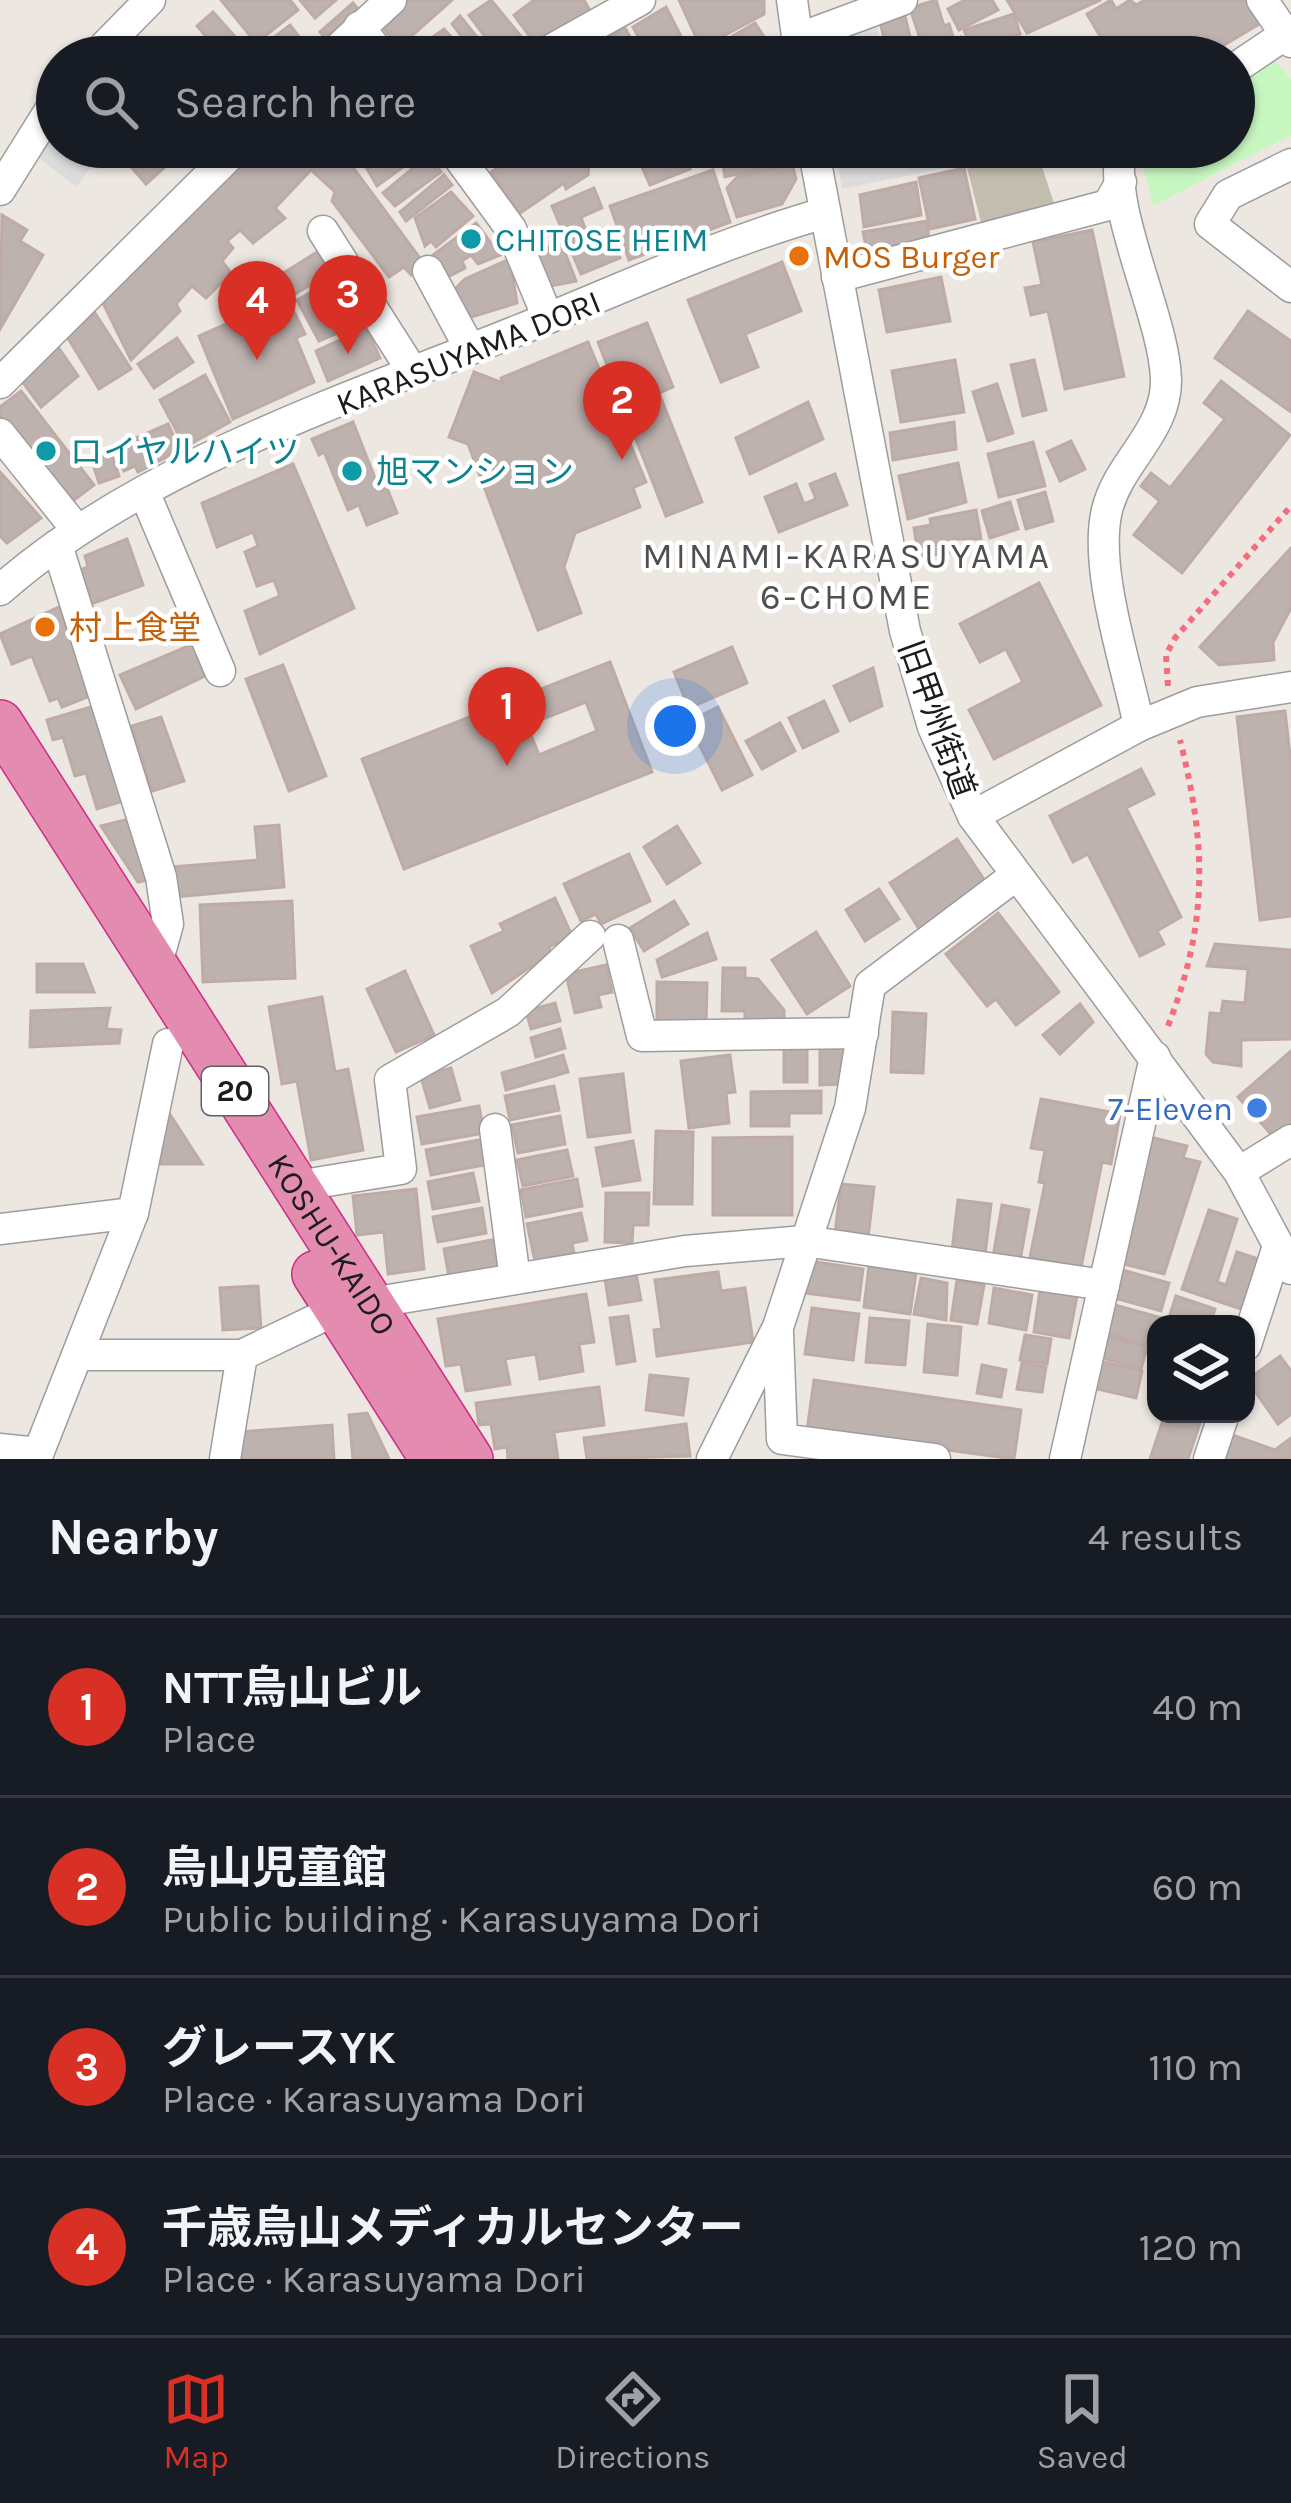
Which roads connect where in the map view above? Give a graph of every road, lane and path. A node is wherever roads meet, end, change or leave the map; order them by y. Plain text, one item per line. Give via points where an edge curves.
1 (150, 0) edge
2 (391, 0) edge
3 (640, 0) edge
4 (792, 0) edge
5 (902, 0) edge
6 (1262, 0) edge
7 (359, 27) junction
8 (115, 36) edge
9 (350, 36) edge
10 (366, 36) edge
11 (576, 36) edge
12 (796, 36) edge
13 (824, 36) edge
14 (1288, 38) edge
15 (1255, 57) edge
16 (36, 133) edge
17 (1291, 164) edge
18 (217, 168) edge
19 (466, 168) edge
20 (817, 168) edge
21 (1121, 168) edge
22 (1121, 182) junction
23 (0, 190) edge
24 (825, 213) junction
25 (323, 231) dead end
26 (428, 271) dead end
27 (837, 277) junction
28 (1291, 287) edge
29 (548, 318) junction
30 (470, 349) junction
31 (413, 372) junction
32 (0, 383) edge
33 (0, 434) edge
34 (145, 494) junction
35 (1291, 506) edge
36 (67, 537) junction
37 (0, 590) edge
38 (220, 671) dead end
39 (1291, 686) edge
40 (1173, 712) junction
41 (0, 723) edge
42 (1139, 726) junction
43 (0, 776) edge
44 (973, 816) junction
45 (1015, 876) junction
46 (156, 967) junction
47 (863, 1033) junction
48 (168, 1044) junction
49 (1155, 1058) junction
50 (494, 1130) dead end
51 (1291, 1139) edge
52 (1240, 1172) junction
53 (297, 1186) junction
54 (133, 1213) junction
55 (0, 1228) edge
56 (805, 1240) junction
57 (1284, 1257) edge
58 (515, 1280) junction
59 (1104, 1285) junction
60 (354, 1306) junction
61 (1255, 1324) edge
62 (778, 1327) junction
63 (80, 1355) junction
64 (242, 1355) junction
65 (1221, 1423) edge
66 (0, 1449) edge
67 (37, 1456) edge
68 (225, 1459) edge
69 (433, 1459) edge
70 (470, 1459) edge
71 (712, 1459) edge
72 (934, 1459) edge
73 (1065, 1459) edge
74 (1209, 1459) edge

1 - 8 street
2 - 7 street
3 - 11 street
4 - 12 street
5 - 13 street
6 - 14 street
7 - 9 street
7 - 10 street
14 - 15 street
16 - 23 street
17 - 28 street via 1228,195 1210,224
18 - 32 street
19 - 29 street via 511,229
20 - 24 street, 旧甲州街道
21 - 22 street
22 - 27 street via 1108,205
22 - 42 street via 1166,379 1156,426 1106,511 1105,566
24 - 27 street, 旧甲州街道
24 - 29 street, KARASUYAMA DORI
25 - 31 street
26 - 30 street
27 - 44 street, 旧甲州街道 via 905,631
29 - 30 street, KARASUYAMA DORI
30 - 31 street, KARASUYAMA DORI
31 - 34 street, KARASUYAMA DORI
33 - 36 street
34 - 36 street, KARASUYAMA DORI
34 - 38 street
35 - 40 path via 1175,638 1166,672
36 - 37 street, KARASUYAMA DORI
36 - 46 street via 161,877 168,924
39 - 40 street
40 - 42 street
40 - 49 path via 1198,836 1198,938
41 - 46 highway, KOSHU-KAIDO / 20
42 - 44 street
43 - 48 highway, KOSHU-KAIDO / 20
44 - 45 street, 旧甲州街道
45 - 47 street via 869,985
45 - 49 street, 旧甲州街道
46 - 53 highway, KOSHU-KAIDO / 20
47 - 53 street via 642,1036 604,938 508,1012 390,1080 401,1169
47 - 56 street via 850,1108
48 - 54 street
48 - 60 highway, KOSHU-KAIDO / 20
49 - 52 street, 旧甲州街道
49 - 59 street
50 - 58 street
51 - 52 street
52 - 57 street, 旧甲州街道
53 - 60 highway, KOSHU-KAIDO / 20
54 - 55 street
54 - 63 street
56 - 58 street
56 - 59 street
56 - 62 street
57 - 61 street
58 - 60 street
59 - 73 street
60 - 64 street
60 - 69 highway, KOSHU-KAIDO / 20
60 - 70 highway, KOSHU-KAIDO / 20
62 - 71 street
62 - 72 street via 782,1438
63 - 64 street
63 - 67 street
64 - 68 street
65 - 74 street
66 - 67 street

